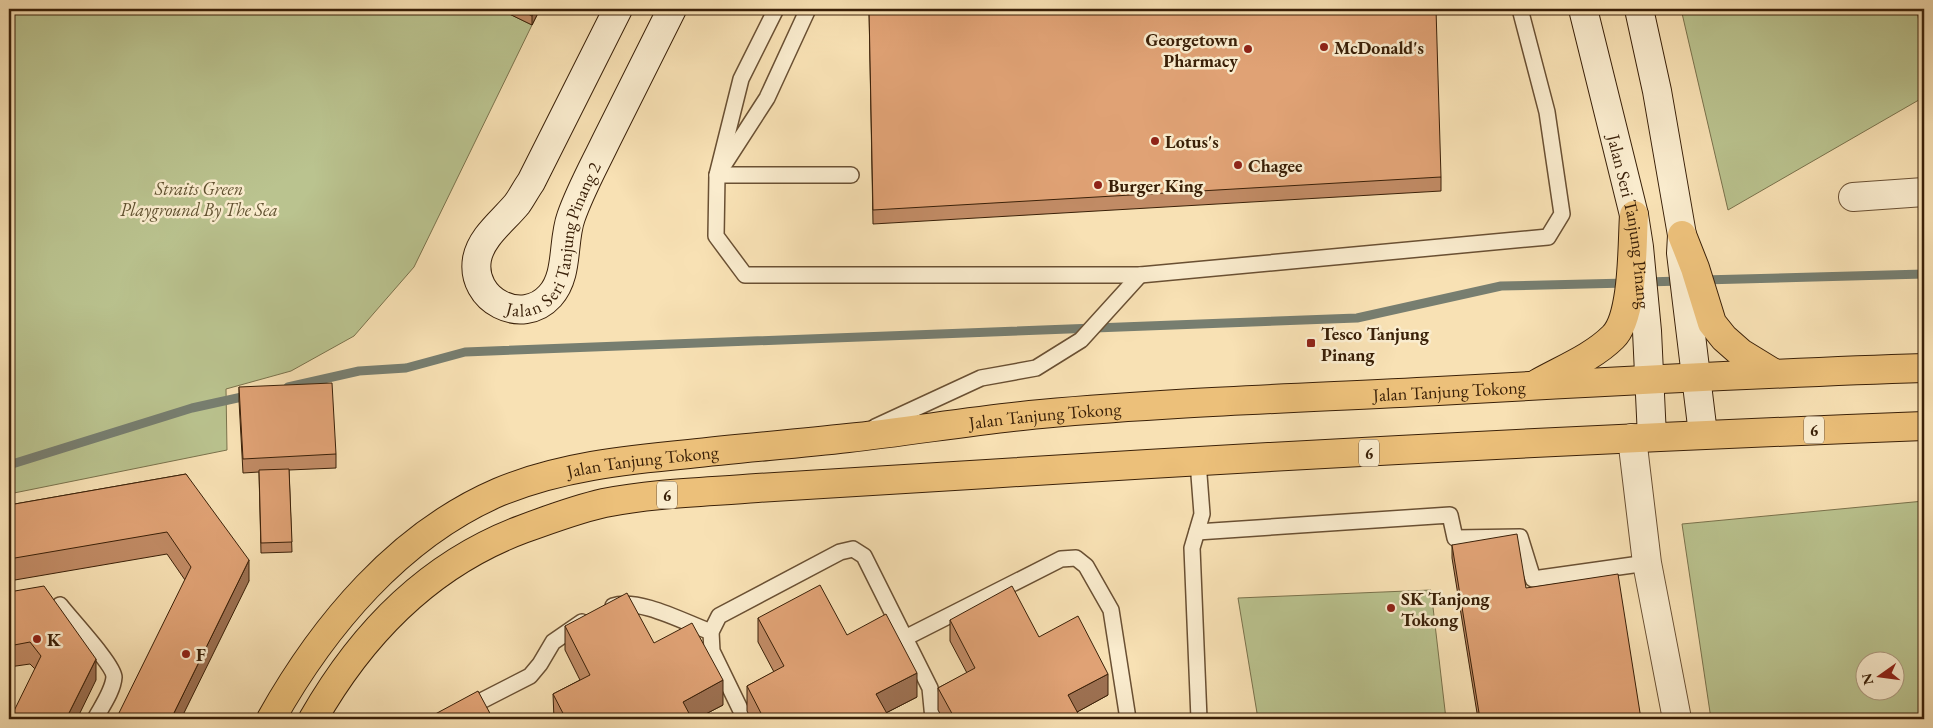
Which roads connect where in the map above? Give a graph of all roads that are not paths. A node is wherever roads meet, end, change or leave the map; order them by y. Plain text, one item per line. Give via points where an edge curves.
1 (618, 9) edge
2 (672, 9) edge
3 (776, 9) edge
4 (808, 9) edge
5 (1520, 9) edge
6 (1583, 9) edge
7 (1639, 9) edge
8 (850, 174) dead end
9 (717, 175) junction
10 (1924, 192) edge
11 (1853, 197) dead end
12 (1634, 214) joint
13 (1686, 252) joint
14 (1635, 255) junction
15 (1140, 275) junction
16 (1702, 326) junction
17 (1924, 368) edge
18 (1772, 372) junction
19 (1697, 377) junction
20 (1649, 380) junction
21 (1533, 386) junction
22 (1924, 426) edge
23 (1704, 434) junction
24 (851, 438) junction
25 (1642, 438) junction
26 (1198, 462) junction
27 (1197, 532) junction
28 (1647, 563) junction
29 (60, 605) edge
30 (711, 632) junction
31 (905, 638) junction
32 (95, 719) edge
33 (272, 719) edge
34 (313, 719) edge
35 (446, 719) edge
36 (745, 719) edge
37 (933, 719) edge
38 (1128, 719) edge
39 (1199, 719) edge
40 (1677, 719) edge

1 - 2 street, Jalan Seri Tanjung Pinang 2 via 531,182 481,247 477,265 480,283 486,294 504,307 526,309 538,306 558,285 570,218
3 - 9 lane via 741,79
4 - 9 lane via 767,98
5 - 15 lane via 1547,112 1562,214 1548,237
6 - 12 street, Jalan Seri Tanjung Pinang
7 - 13 street
8 - 9 lane
9 - 15 lane via 716,236 745,275
10 - 11 street
12 - 14 main road
13 - 16 main road
14 - 20 street, Jalan Seri Tanjung Pinang via 1646,330
14 - 21 main road via 1624,319 1615,336 1597,350
15 - 24 lane via 1081,340 1036,368 981,378
16 - 18 main road
16 - 19 street
17 - 18 main road, Jalan Tanjung Tokong / 6
18 - 19 main road, Jalan Tanjung Tokong / 6
19 - 20 main road, Jalan Tanjung Tokong / 6
19 - 23 street
20 - 21 main road, Jalan Tanjung Tokong / 6
20 - 25 street, Jalan Seri Tanjung Pinang
21 - 24 main road, Jalan Tanjung Tokong / 6 via 1040,414
22 - 23 main road, Jalan Tanjung Tokong / 6
23 - 25 main road, Jalan Tanjung Tokong / 6
24 - 33 main road, Jalan Tanjung Tokong / 6 via 624,461 566,470 500,492 421,540 360,593 321,640 290,685
25 - 26 main road, Jalan Tanjung Tokong / 6
25 - 28 street, Jalan Seri Tanjung Pinang
26 - 27 lane via 1202,514
26 - 34 main road, Jalan Tanjung Tokong / 6 via 660,496 608,502 576,510 487,544 415,590 363,645
27 - 28 lane via 1450,515 1455,538 1520,537 1533,579
27 - 39 lane via 1192,548
28 - 40 street, Jalan Seri Tanjung Pinang
29 - 32 lane via 114,674 112,687
30 - 31 lane via 720,616 840,552 853,549 864,556
30 - 35 lane via 638,605 622,603 597,612 553,642 530,676
30 - 36 lane via 712,651
31 - 37 lane via 930,688
31 - 38 lane via 1061,559 1076,558 1086,566 1110,610

